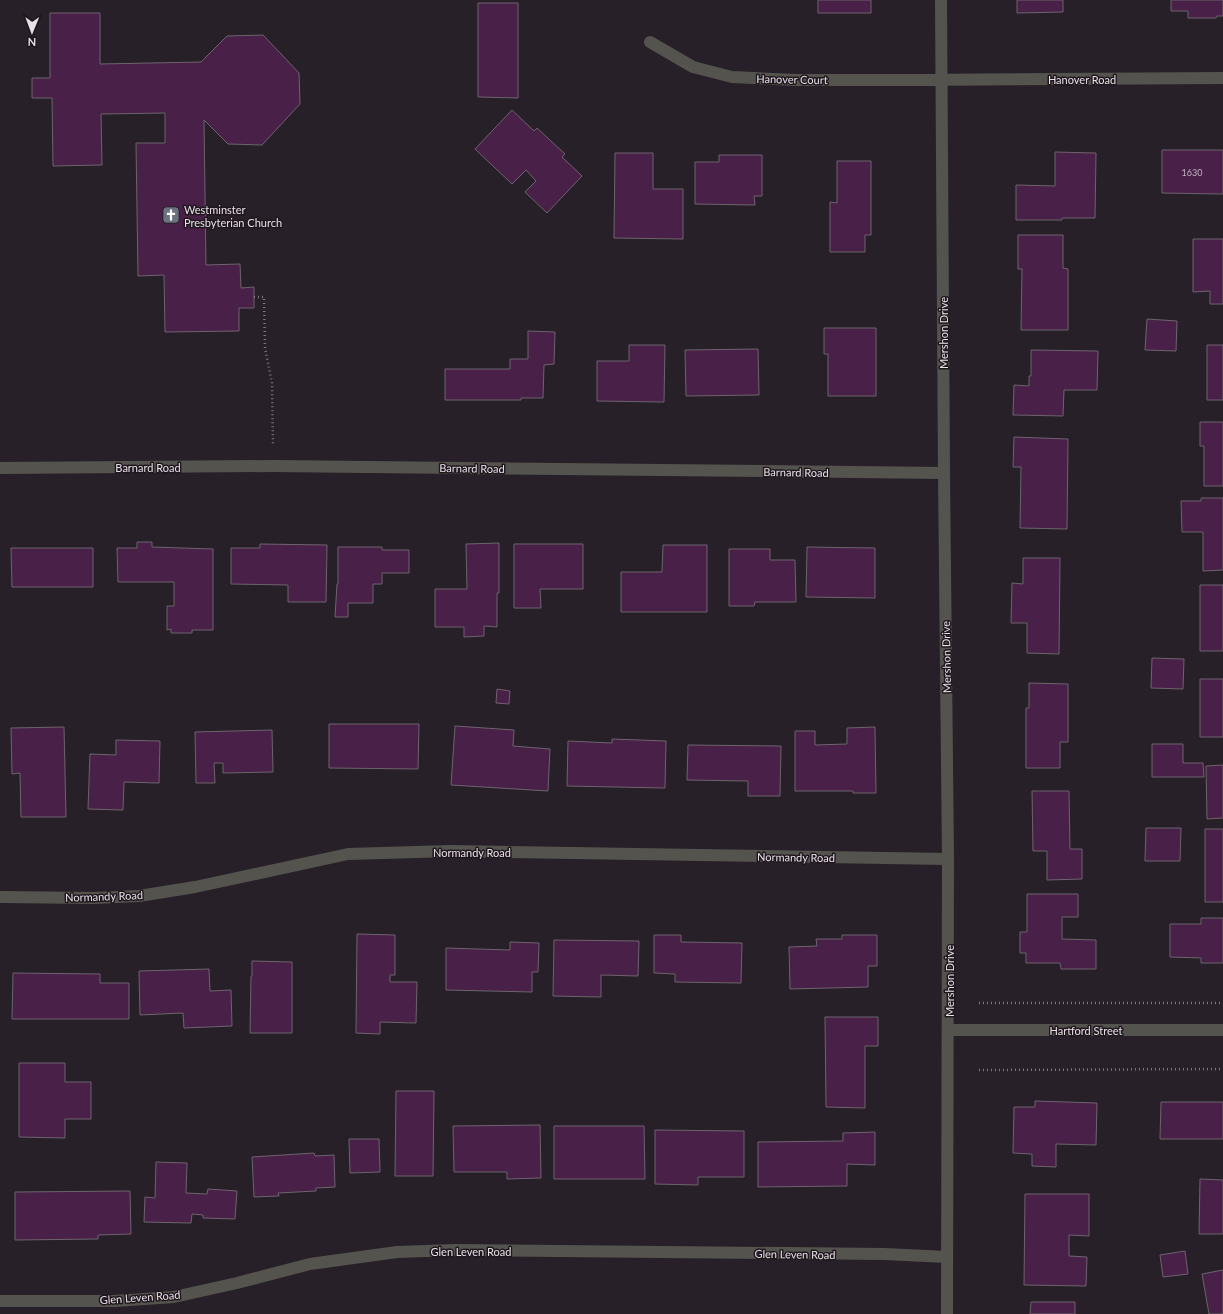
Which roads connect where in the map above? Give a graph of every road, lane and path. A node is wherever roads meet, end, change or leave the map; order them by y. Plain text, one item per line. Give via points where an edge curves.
1 (941, 0) edge
2 (650, 42) dead end
3 (1223, 78) edge
4 (941, 80) junction
5 (254, 297) dead end
6 (273, 466) junction
7 (0, 468) edge
8 (944, 473) junction
9 (948, 859) junction
10 (0, 897) edge
11 (980, 1003) dead end
12 (1223, 1003) edge
13 (949, 1030) junction
14 (1223, 1030) edge
15 (1223, 1069) edge
16 (979, 1070) dead end
17 (947, 1257) junction
18 (0, 1301) edge
19 (947, 1314) edge

1 - 4 street, Mershon Drive
2 - 4 street, Hanover Court via 693,67 732,77 796,80
3 - 4 street, Hanover Road
4 - 8 street, Mershon Drive
5 - 6 path via 264,297 265,348 272,383
6 - 7 street, Barnard Road
6 - 8 street, Barnard Road
8 - 9 street, Mershon Drive
9 - 10 street, Normandy Road via 451,851 348,854 139,896
9 - 13 street, Mershon Drive
11 - 12 path
13 - 14 street, Hartford Street
13 - 17 street, Mershon Drive
15 - 16 path
17 - 18 street, Glen Leven Road via 884,1254 454,1250 397,1252 310,1264 174,1296 115,1301
17 - 19 street, Mershon Drive

